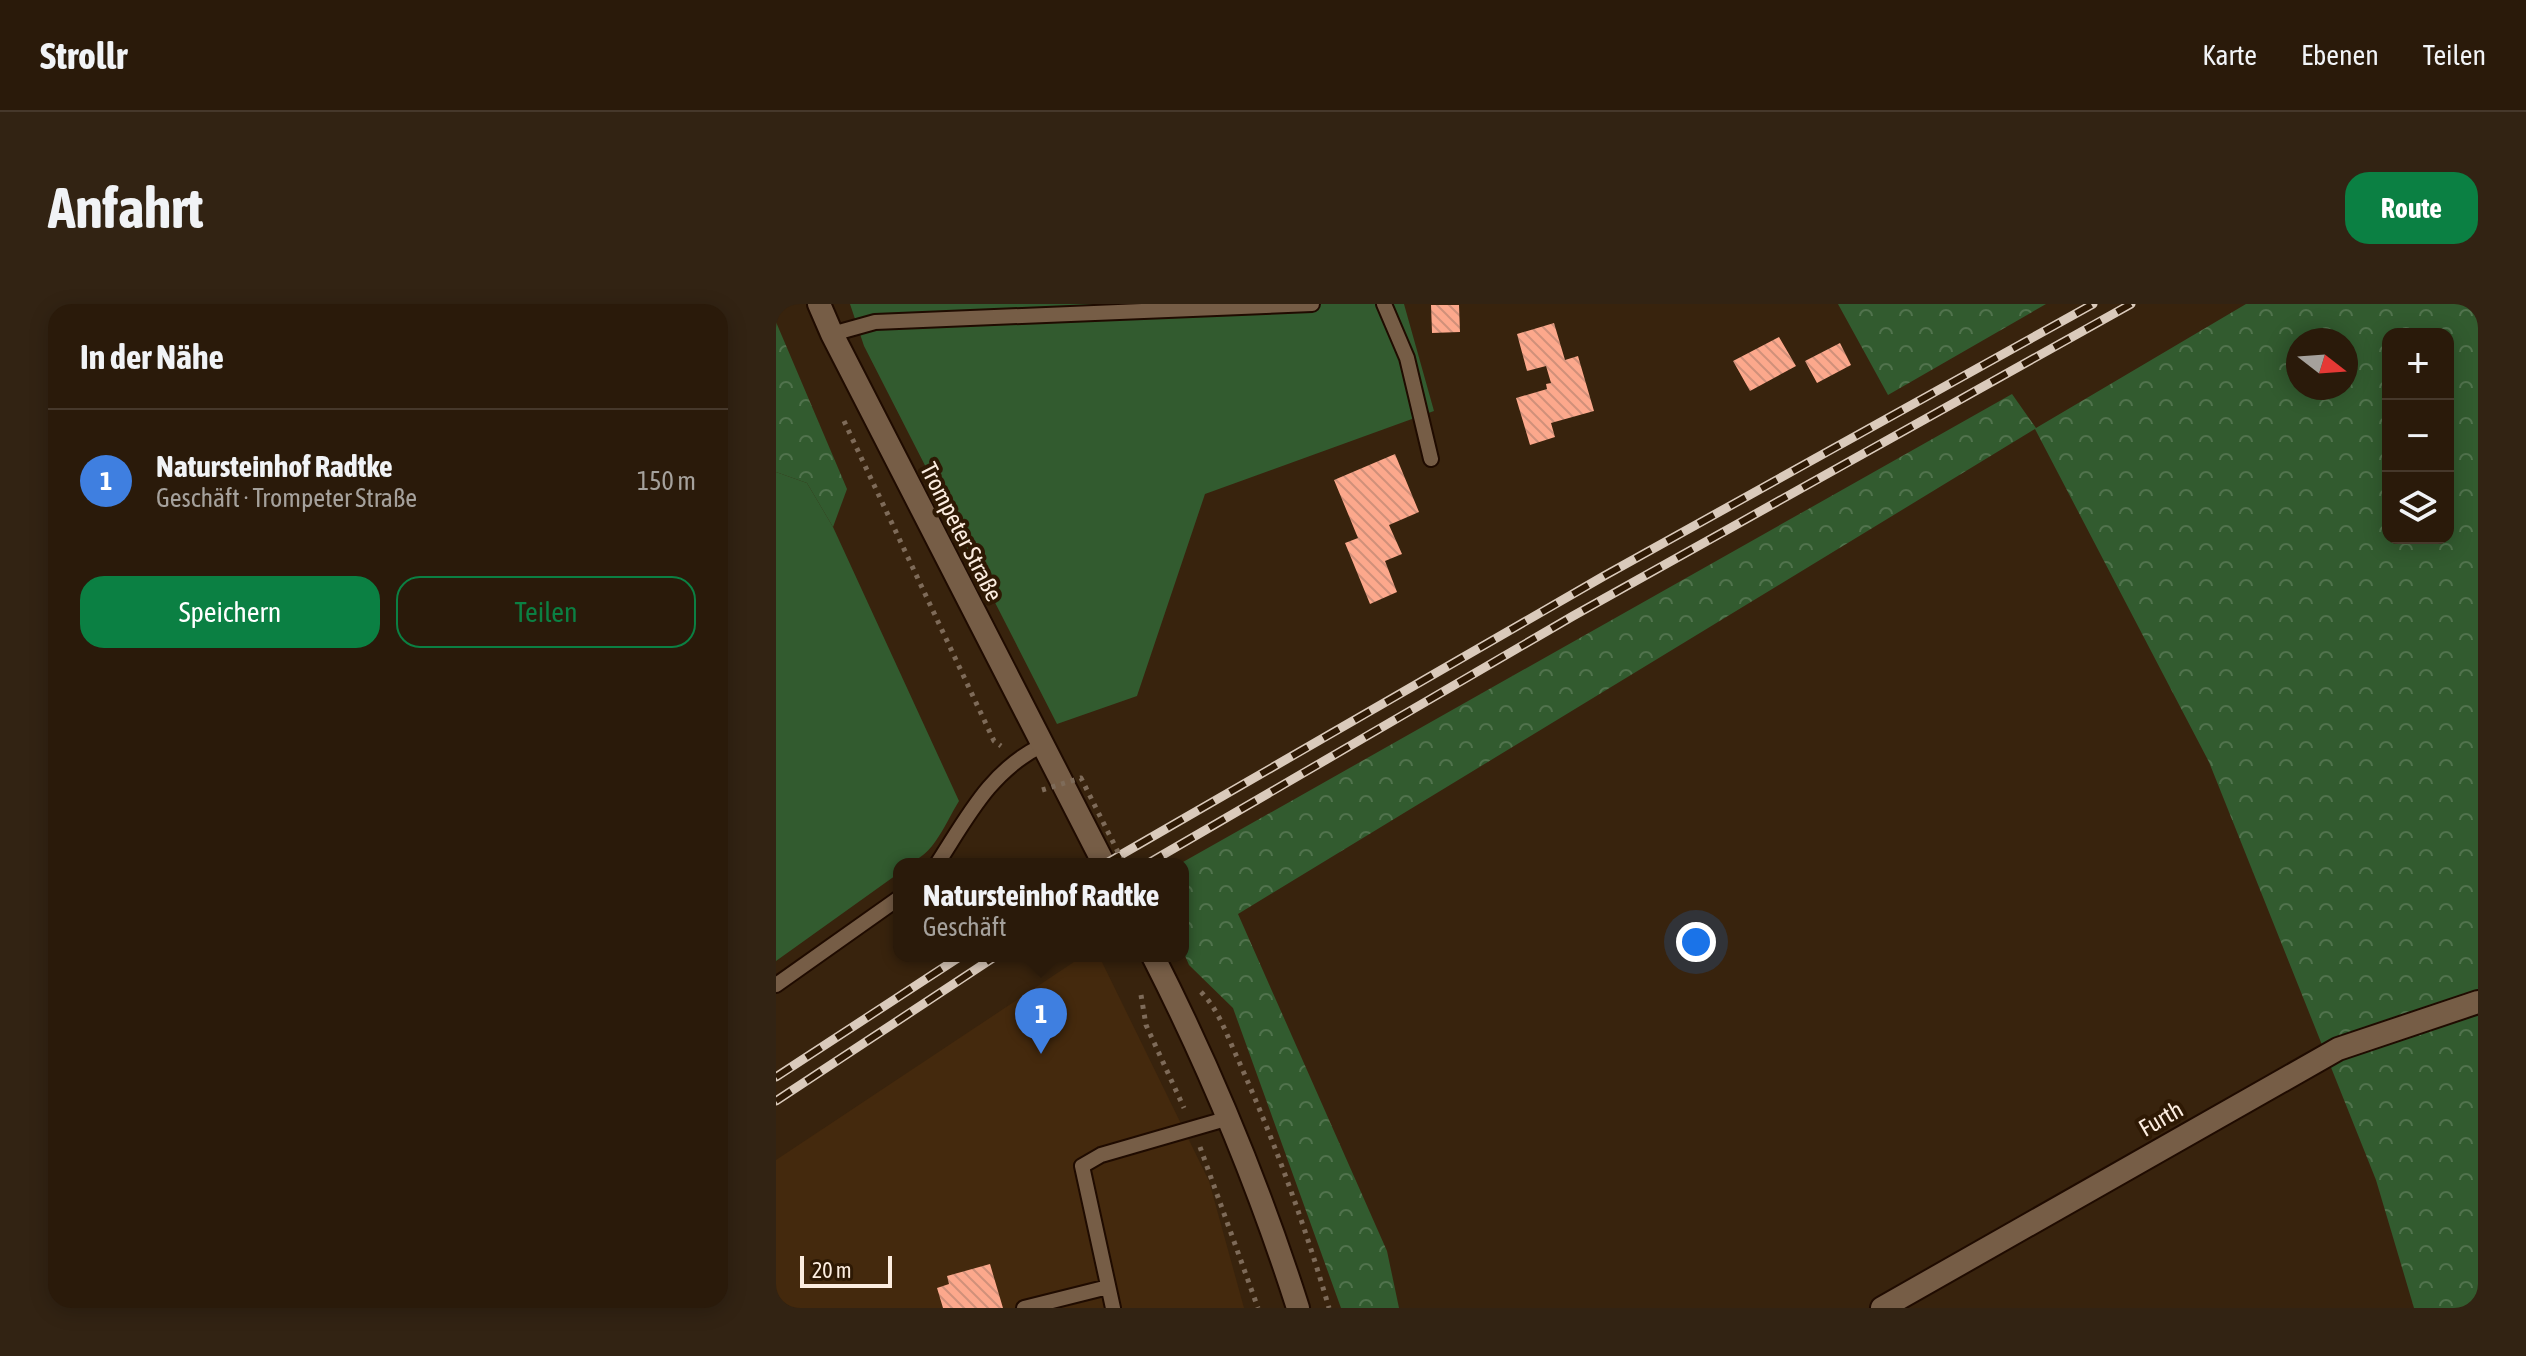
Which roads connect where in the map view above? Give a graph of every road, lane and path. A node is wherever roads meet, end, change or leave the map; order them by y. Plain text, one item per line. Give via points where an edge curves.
1 (819, 304) edge
2 (1312, 304) edge
3 (1384, 304) edge
4 (832, 334) junction
5 (842, 417) dead end
6 (1431, 459) dead end
7 (1041, 746) junction
8 (1017, 758) junction
9 (1051, 786) junction
10 (941, 858) edge
11 (1100, 858) edge
12 (1121, 858) edge
13 (893, 902) edge
14 (1156, 962) edge
15 (776, 985) edge
16 (2478, 1002) edge
17 (1229, 1118) junction
18 (1108, 1287) junction
19 (1024, 1308) edge
20 (1113, 1308) edge
21 (1298, 1308) edge
22 (1882, 1308) edge

1 - 4 main road, Trompeter Straße
2 - 4 lane via 875,322
3 - 6 lane via 1407,358
4 - 7 main road, Trompeter Straße
5 - 8 path via 994,741
7 - 8 lane
7 - 9 main road, Trompeter Straße
8 - 9 path
8 - 10 lane via 989,783
9 - 11 main road, Trompeter Straße
9 - 12 path, bridge via 1081,778
13 - 15 lane
14 - 17 main road
16 - 22 main road, Furth via 2338,1049
17 - 18 lane via 1101,1155 1082,1166
17 - 21 main road
18 - 19 lane
18 - 20 lane

